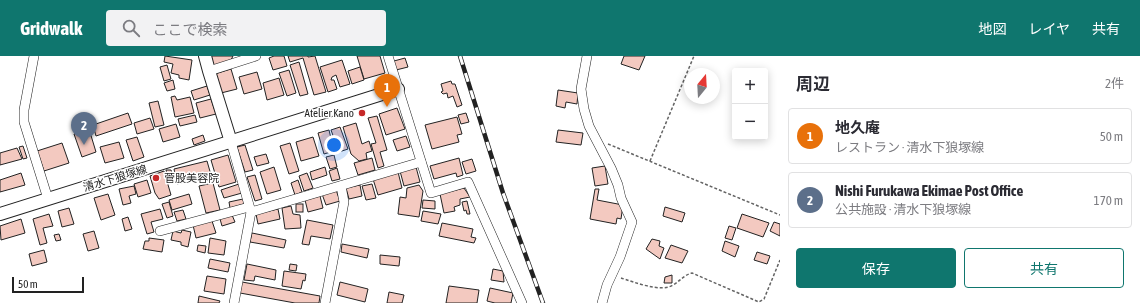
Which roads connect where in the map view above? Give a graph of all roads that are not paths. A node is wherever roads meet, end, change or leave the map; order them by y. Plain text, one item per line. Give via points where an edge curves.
1 (34, 56) edge
2 (205, 56) edge
3 (256, 56) edge
4 (388, 56) edge
5 (587, 56) edge
6 (209, 71) junction
7 (398, 89) junction
8 (231, 142) junction
9 (421, 162) junction
10 (341, 186) junction
11 (48, 199) junction
12 (250, 210) junction
13 (0, 214) edge
14 (160, 231) dead end
15 (234, 303) edge
16 (325, 303) edge
17 (522, 303) edge
18 (602, 303) edge

1 - 11 street via 24,122
2 - 6 main road
3 - 6 street
4 - 7 street
5 - 18 street via 581,89 584,109 589,126 611,168 632,222
6 - 8 main road
7 - 8 main road, 清水下狼塚線
7 - 9 street
8 - 11 main road, 清水下狼塚線
8 - 12 street
9 - 10 street
9 - 17 street via 431,192 468,182
10 - 12 street
10 - 16 street via 344,202
11 - 13 main road, 清水下狼塚線
12 - 14 street
12 - 15 street

